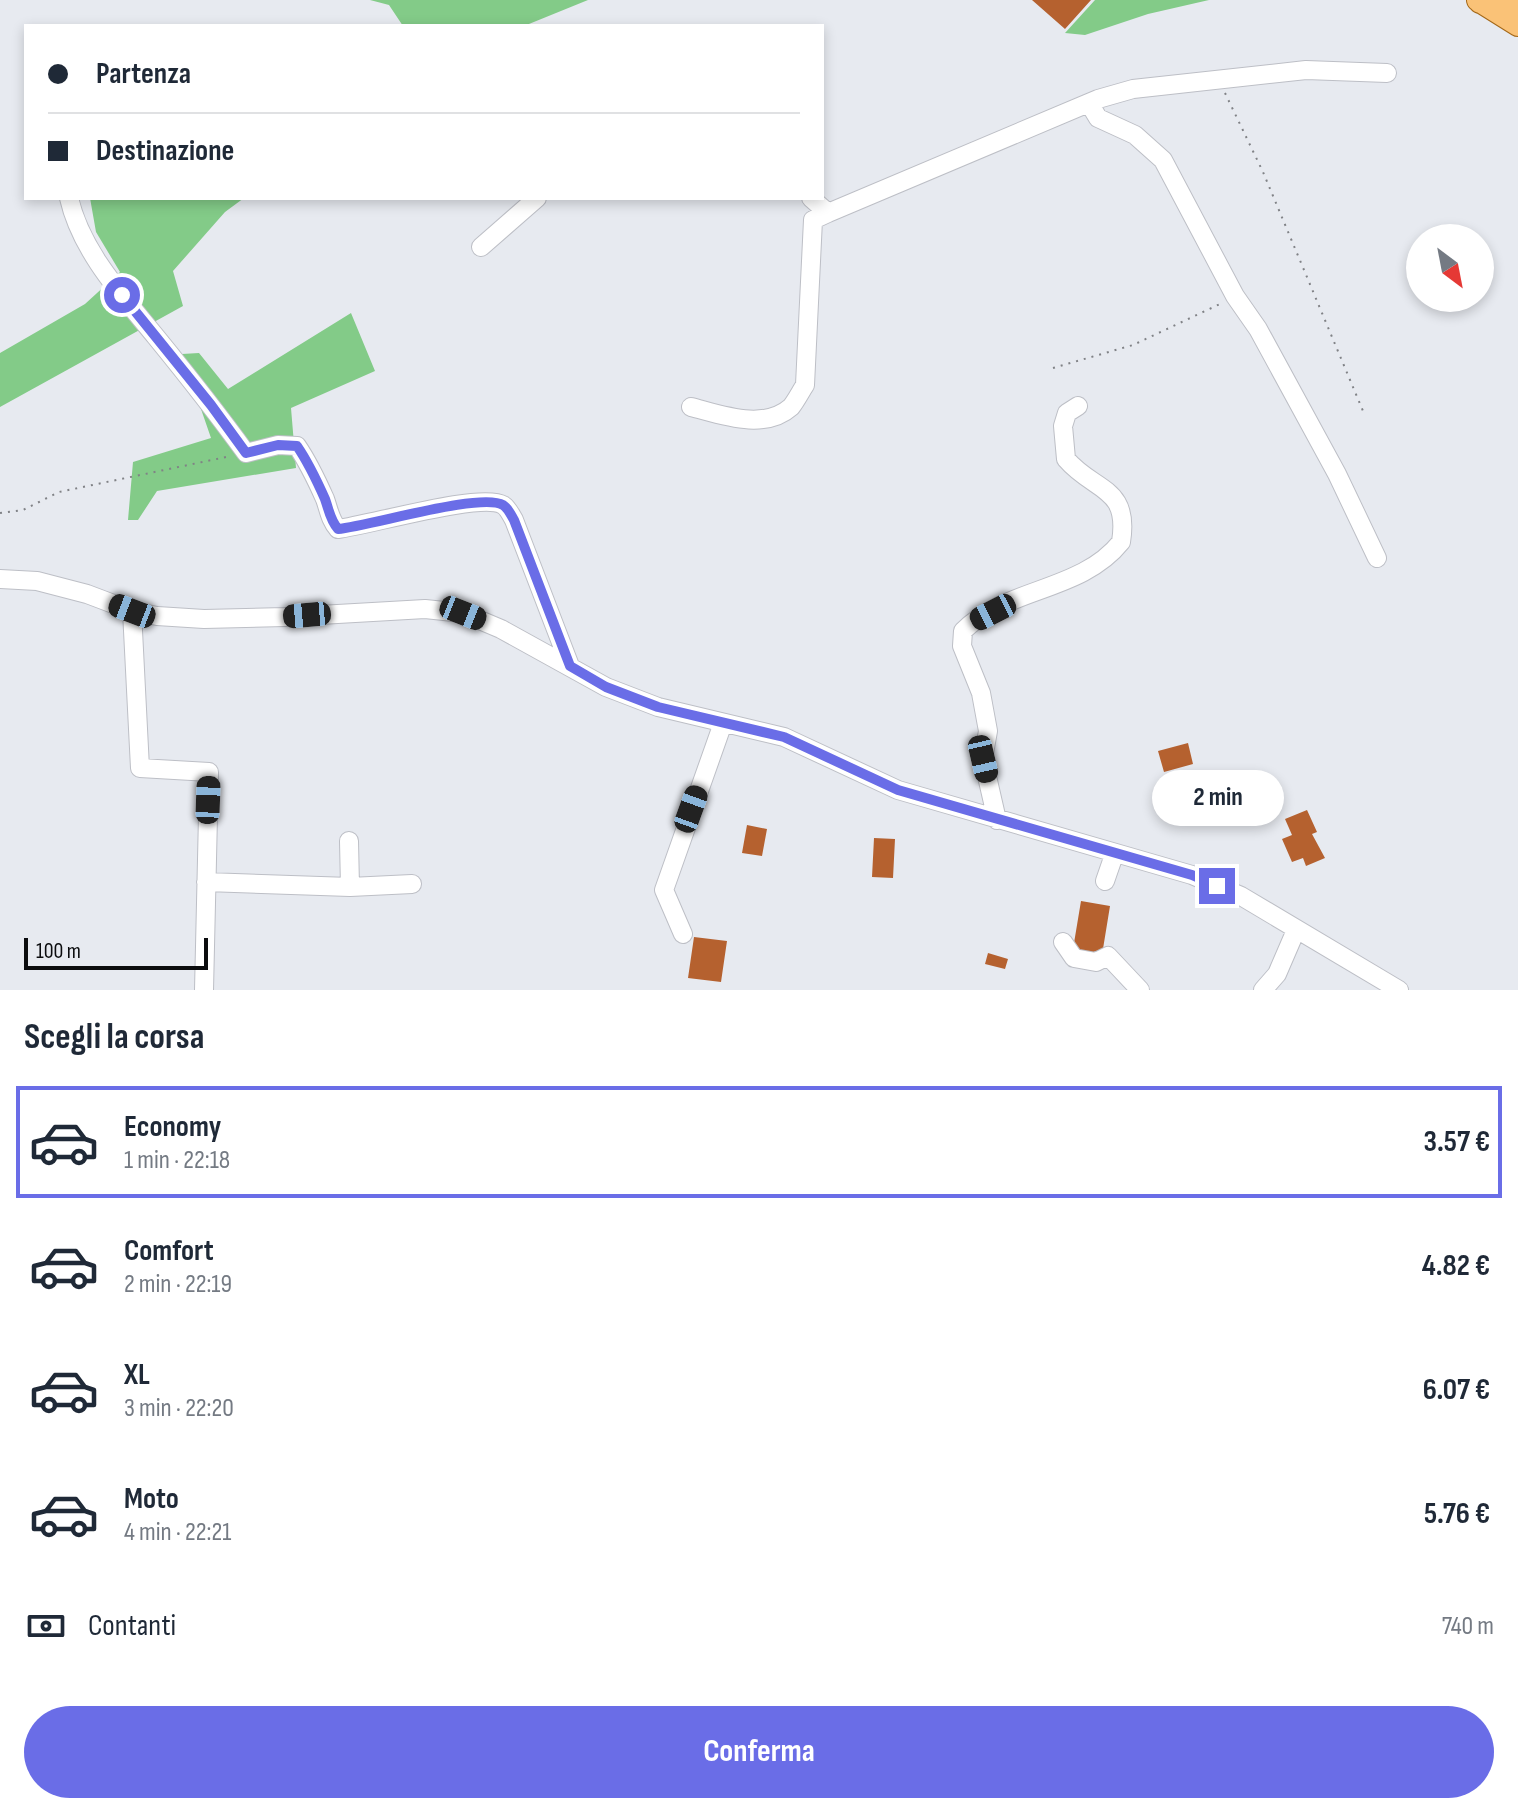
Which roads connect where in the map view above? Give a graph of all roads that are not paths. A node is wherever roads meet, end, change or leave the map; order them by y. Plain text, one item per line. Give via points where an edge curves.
1 (1479, 1) edge
2 (1518, 1) edge
3 (1518, 25) edge
4 (1387, 73) dead end
5 (1089, 103) junction
6 (70, 200) edge
7 (535, 200) edge
8 (813, 200) edge
9 (828, 213) junction
10 (481, 247) dead end
11 (1078, 406) dead end
12 (691, 407) dead end
13 (1377, 558) dead end
14 (0, 579) edge
15 (132, 611) junction
16 (570, 666) junction
17 (723, 723) junction
18 (997, 820) junction
19 (349, 841) dead end
20 (1114, 855) junction
21 (1105, 881) dead end
22 (206, 882) junction
23 (412, 884) dead end
24 (350, 887) junction
25 (1296, 930) junction
26 (683, 934) dead end
27 (1063, 942) dead end
28 (204, 990) edge
29 (1140, 990) edge
30 (1263, 990) edge
31 (1399, 990) edge

1 - 2 main road
1 - 3 main road
4 - 5 street via 1306,70 1218,78 1133,89
5 - 9 street
5 - 13 street via 1098,118 1135,135 1163,160 1323,447
6 - 16 street via 79,231 122,295 246,453 297,446 338,529 458,504 505,506
7 - 10 street
8 - 9 street
9 - 12 street via 813,220 805,385 790,407 761,421
11 - 18 street via 1067,413 1063,426 1066,459 1116,499 1122,514 1121,542 1094,568 1014,601 963,631 962,646 981,693 988,731 983,759
14 - 15 street via 37,581
15 - 16 street via 204,619 425,609 463,613
15 - 22 street via 140,768 209,772
16 - 17 street via 658,707
17 - 18 street via 784,737 898,790
17 - 26 street via 664,890
18 - 20 street
19 - 24 street
20 - 21 street
20 - 25 street via 1192,875 1241,896
22 - 24 street
22 - 28 street
23 - 24 street
25 - 30 street via 1277,974
25 - 31 street
27 - 29 street via 1074,958 1096,962 1108,956

